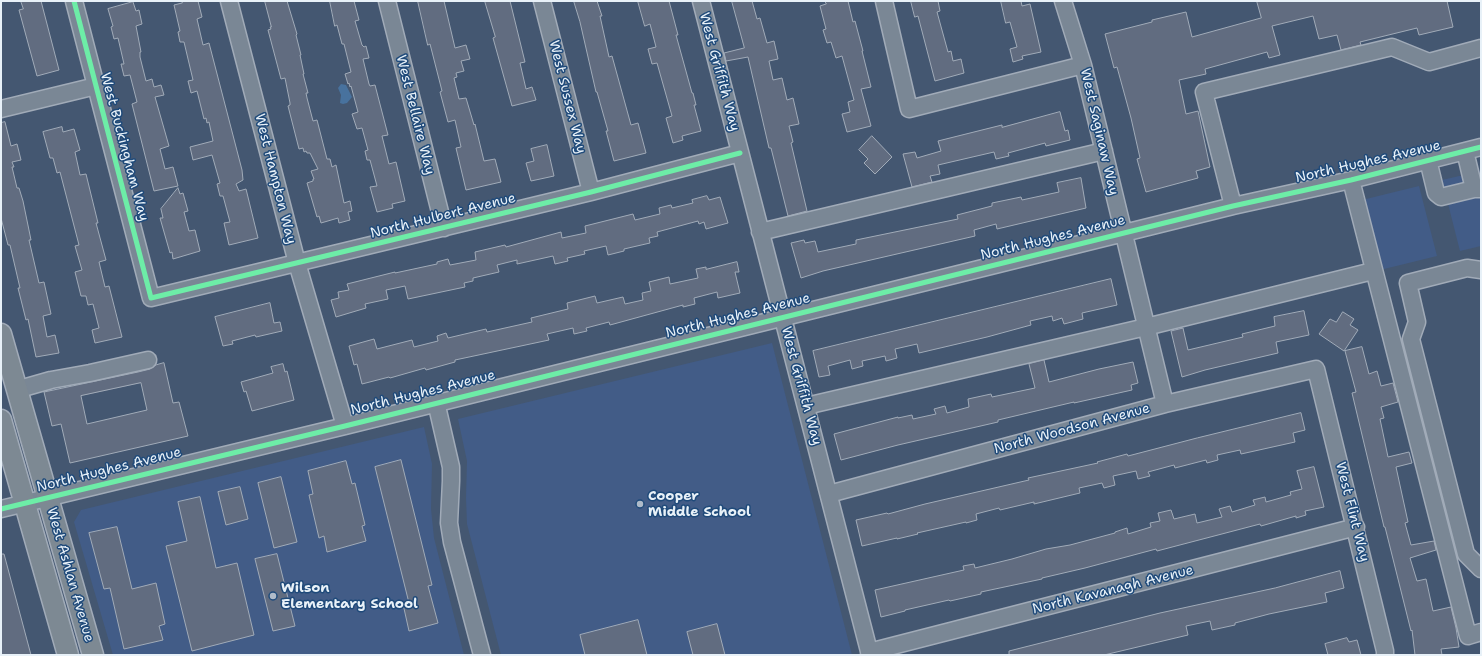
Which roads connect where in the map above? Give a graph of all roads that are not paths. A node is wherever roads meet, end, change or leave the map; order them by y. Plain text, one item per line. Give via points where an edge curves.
1 (74, 1) edge
2 (229, 1) edge
3 (387, 1) edge
4 (542, 1) edge
5 (701, 1) edge
6 (884, 1) edge
7 (1063, 1) edge
8 (1481, 48) edge
9 (1083, 65) junction
10 (96, 86) junction
11 (1, 109) edge
12 (1481, 147) edge
13 (1104, 151) junction
14 (1465, 151) junction
15 (740, 153) junction
16 (1428, 160) junction
17 (1351, 180) junction
18 (1478, 189) edge
19 (591, 192) junction
20 (1233, 206) junction
21 (444, 228) junction
22 (760, 232) junction
23 (1123, 233) junction
24 (297, 263) junction
25 (1481, 270) edge
26 (1373, 271) junction
27 (151, 298) joint
28 (783, 318) junction
29 (1146, 327) junction
30 (1, 334) edge
31 (148, 360) dead end
32 (1316, 369) joint
33 (16, 390) junction
34 (436, 402) junction
35 (1165, 404) junction
36 (806, 406) junction
37 (1, 420) edge
38 (345, 426) junction
39 (829, 494) junction
40 (47, 497) junction
41 (24, 503) junction
42 (1, 509) edge
43 (1356, 528) junction
44 (1481, 570) edge
45 (1481, 632) edge
46 (68, 650) edge
47 (870, 653) edge
48 (93, 655) edge
49 (482, 655) edge
50 (1385, 655) edge

1 - 10 street, West Buckingham Way
2 - 24 street, West Hampton Way
3 - 21 street, West Bellaire Way
4 - 19 street, West Sussex Way
5 - 15 street, West Griffith Way
6 - 9 street via 909,109
7 - 9 street, West Saginaw Way
8 - 20 street via 1429,62 1392,47 1204,92
9 - 13 street, West Saginaw Way
10 - 11 street
10 - 27 street, West Buckingham Way
12 - 14 street, North Hughes Avenue
13 - 22 street
13 - 23 street, West Saginaw Way
14 - 16 street, North Hughes Avenue
14 - 18 street
15 - 19 street, North Hulbert Avenue
15 - 22 street, West Griffith Way
16 - 17 street, North Hughes Avenue
16 - 18 street via 1436,193 1442,197
17 - 20 street, North Hughes Avenue
17 - 26 street
19 - 21 street, North Hulbert Avenue
20 - 23 street, North Hughes Avenue
21 - 24 street, North Hulbert Avenue
22 - 28 street, West Griffith Way
23 - 28 street, North Hughes Avenue
23 - 29 street, West Saginaw Way
24 - 27 street, North Hulbert Avenue
24 - 38 street, West Hampton Way
25 - 44 street via 1467,268 1408,283 1417,322 1411,339 1466,554
26 - 29 street
26 - 45 street via 1468,636
28 - 34 street, North Hughes Avenue
28 - 36 street, West Griffith Way
29 - 35 street, West Saginaw Way
29 - 36 street
30 - 33 main road, West Ashlan Avenue
31 - 33 street
32 - 35 street, North Woodson Avenue
32 - 43 street, West Flint Way
33 - 40 main road, West Ashlan Avenue
34 - 38 street, North Hughes Avenue
34 - 49 street via 451,467 450,529
35 - 39 street, North Woodson Avenue
36 - 39 street, West Griffith Way
37 - 41 main road, West Ashlan Avenue
38 - 40 street, North Hughes Avenue
39 - 47 street, West Griffith Way
40 - 41 street, North Hughes Avenue
40 - 48 main road, West Ashlan Avenue
41 - 42 street, North Hughes Avenue
41 - 46 main road, West Ashlan Avenue
43 - 47 street, North Kavanagh Avenue
43 - 50 street, West Flint Way

